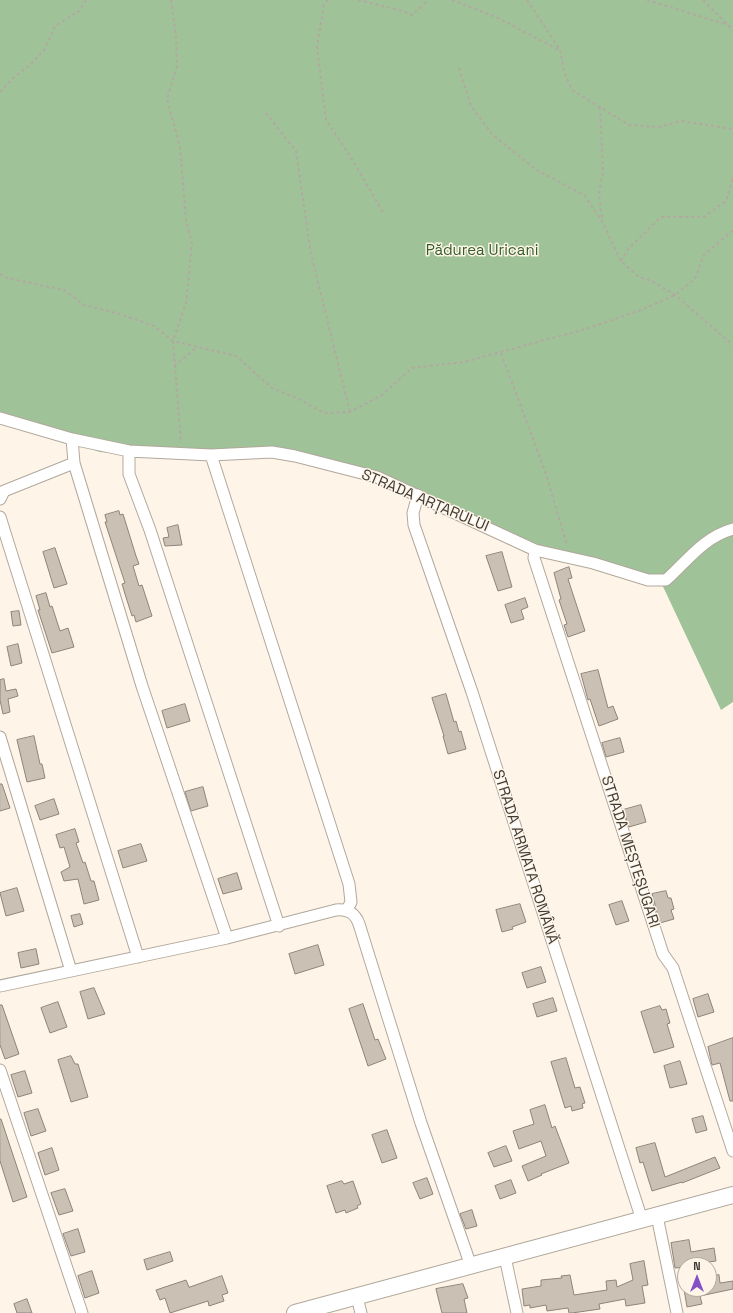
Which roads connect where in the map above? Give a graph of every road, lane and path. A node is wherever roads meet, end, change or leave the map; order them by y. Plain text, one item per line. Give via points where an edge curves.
1 (86, 0) edge
2 (171, 0) edge
3 (328, 0) edge
4 (358, 0) edge
5 (428, 0) edge
6 (452, 0) edge
7 (527, 0) edge
8 (647, 0) edge
9 (703, 0) edge
10 (728, 25) junction
11 (733, 30) edge
12 (560, 50) junction
13 (459, 68) dead end
14 (0, 92) edge
15 (600, 106) junction
16 (266, 113) dead end
17 (733, 129) edge
18 (733, 178) edge
19 (384, 214) dead end
20 (602, 221) junction
21 (733, 230) edge
22 (622, 261) junction
23 (0, 274) edge
24 (675, 295) junction
25 (172, 341) junction
26 (733, 345) edge
27 (197, 346) junction
28 (501, 353) junction
29 (174, 366) junction
30 (350, 412) junction
31 (0, 418) edge
32 (72, 439) junction
33 (129, 451) junction
34 (182, 454) junction
35 (211, 455) junction
36 (74, 463) junction
37 (418, 495) junction
38 (0, 499) edge
39 (0, 517) edge
40 (733, 528) edge
41 (536, 550) junction
42 (570, 557) junction
43 (0, 737) edge
44 (347, 910) junction
45 (279, 926) junction
46 (227, 938) junction
47 (138, 956) junction
48 (71, 971) junction
49 (0, 986) edge
50 (0, 1070) edge
51 (733, 1151) edge
52 (733, 1195) edge
53 (650, 1218) junction
54 (504, 1258) junction
55 (471, 1266) junction
56 (357, 1297) junction
57 (298, 1312) edge
58 (82, 1313) edge
59 (361, 1313) edge
60 (517, 1313) edge
61 (677, 1313) edge

1 - 14 path via 79,11 55,26 41,53
2 - 25 path via 177,67 167,99 180,147 186,220 192,243 186,303
3 - 19 path via 324,4 317,47 326,120
4 - 5 path via 412,15
6 - 12 path via 496,17
7 - 12 path
8 - 10 path
9 - 10 path
10 - 11 path
12 - 15 path via 564,71 572,90
13 - 20 path via 471,106 492,134 536,169 584,195
15 - 17 path via 629,125 658,128 681,121
15 - 20 path via 603,172 599,193
16 - 30 path via 296,151 311,254
18 - 22 path via 726,201 704,217 661,217 628,249
20 - 22 path
21 - 24 path via 704,255 695,279
22 - 24 path via 639,277 652,280
23 - 25 path via 7,278 64,290 84,305 154,326
24 - 26 path
24 - 28 path via 589,328
25 - 27 path
25 - 29 path
27 - 29 path
27 - 30 path via 236,356 272,388 324,413
28 - 30 path via 464,362 412,368 382,395
28 - 42 path via 546,474
29 - 34 path
31 - 32 street, STRADA ARȚARULUI
32 - 33 street, STRADA ARȚARULUI
32 - 36 street
33 - 34 street, STRADA ARȚARULUI
33 - 45 street via 129,474 150,530
34 - 35 street, STRADA ARȚARULUI
35 - 37 street, STRADA ARȚARULUI via 284,453 377,477
35 - 44 street via 349,884 351,902
36 - 38 street via 4,491
36 - 46 street via 142,686
37 - 41 street, STRADA ARȚARULUI
37 - 53 street, STRADA ARMATA ROMÂNĂ via 413,513 414,525
39 - 47 street
40 - 42 street, STRADA ARȚARULUI via 712,537 696,549 663,581 641,578
41 - 42 street, STRADA ARȚARULUI
41 - 51 street, STRADA MEȘTEȘUGARI via 534,558 624,836 663,954 673,968
43 - 48 street
44 - 45 street via 336,910
44 - 55 street via 360,924 421,1123
45 - 46 street
46 - 47 street
47 - 48 street
48 - 49 street
50 - 58 street
52 - 53 main road
53 - 54 main road
53 - 61 street, STRADA ARMATA ROMÂNĂ
54 - 55 main road
54 - 60 street
55 - 56 main road
56 - 57 main road
56 - 59 street

